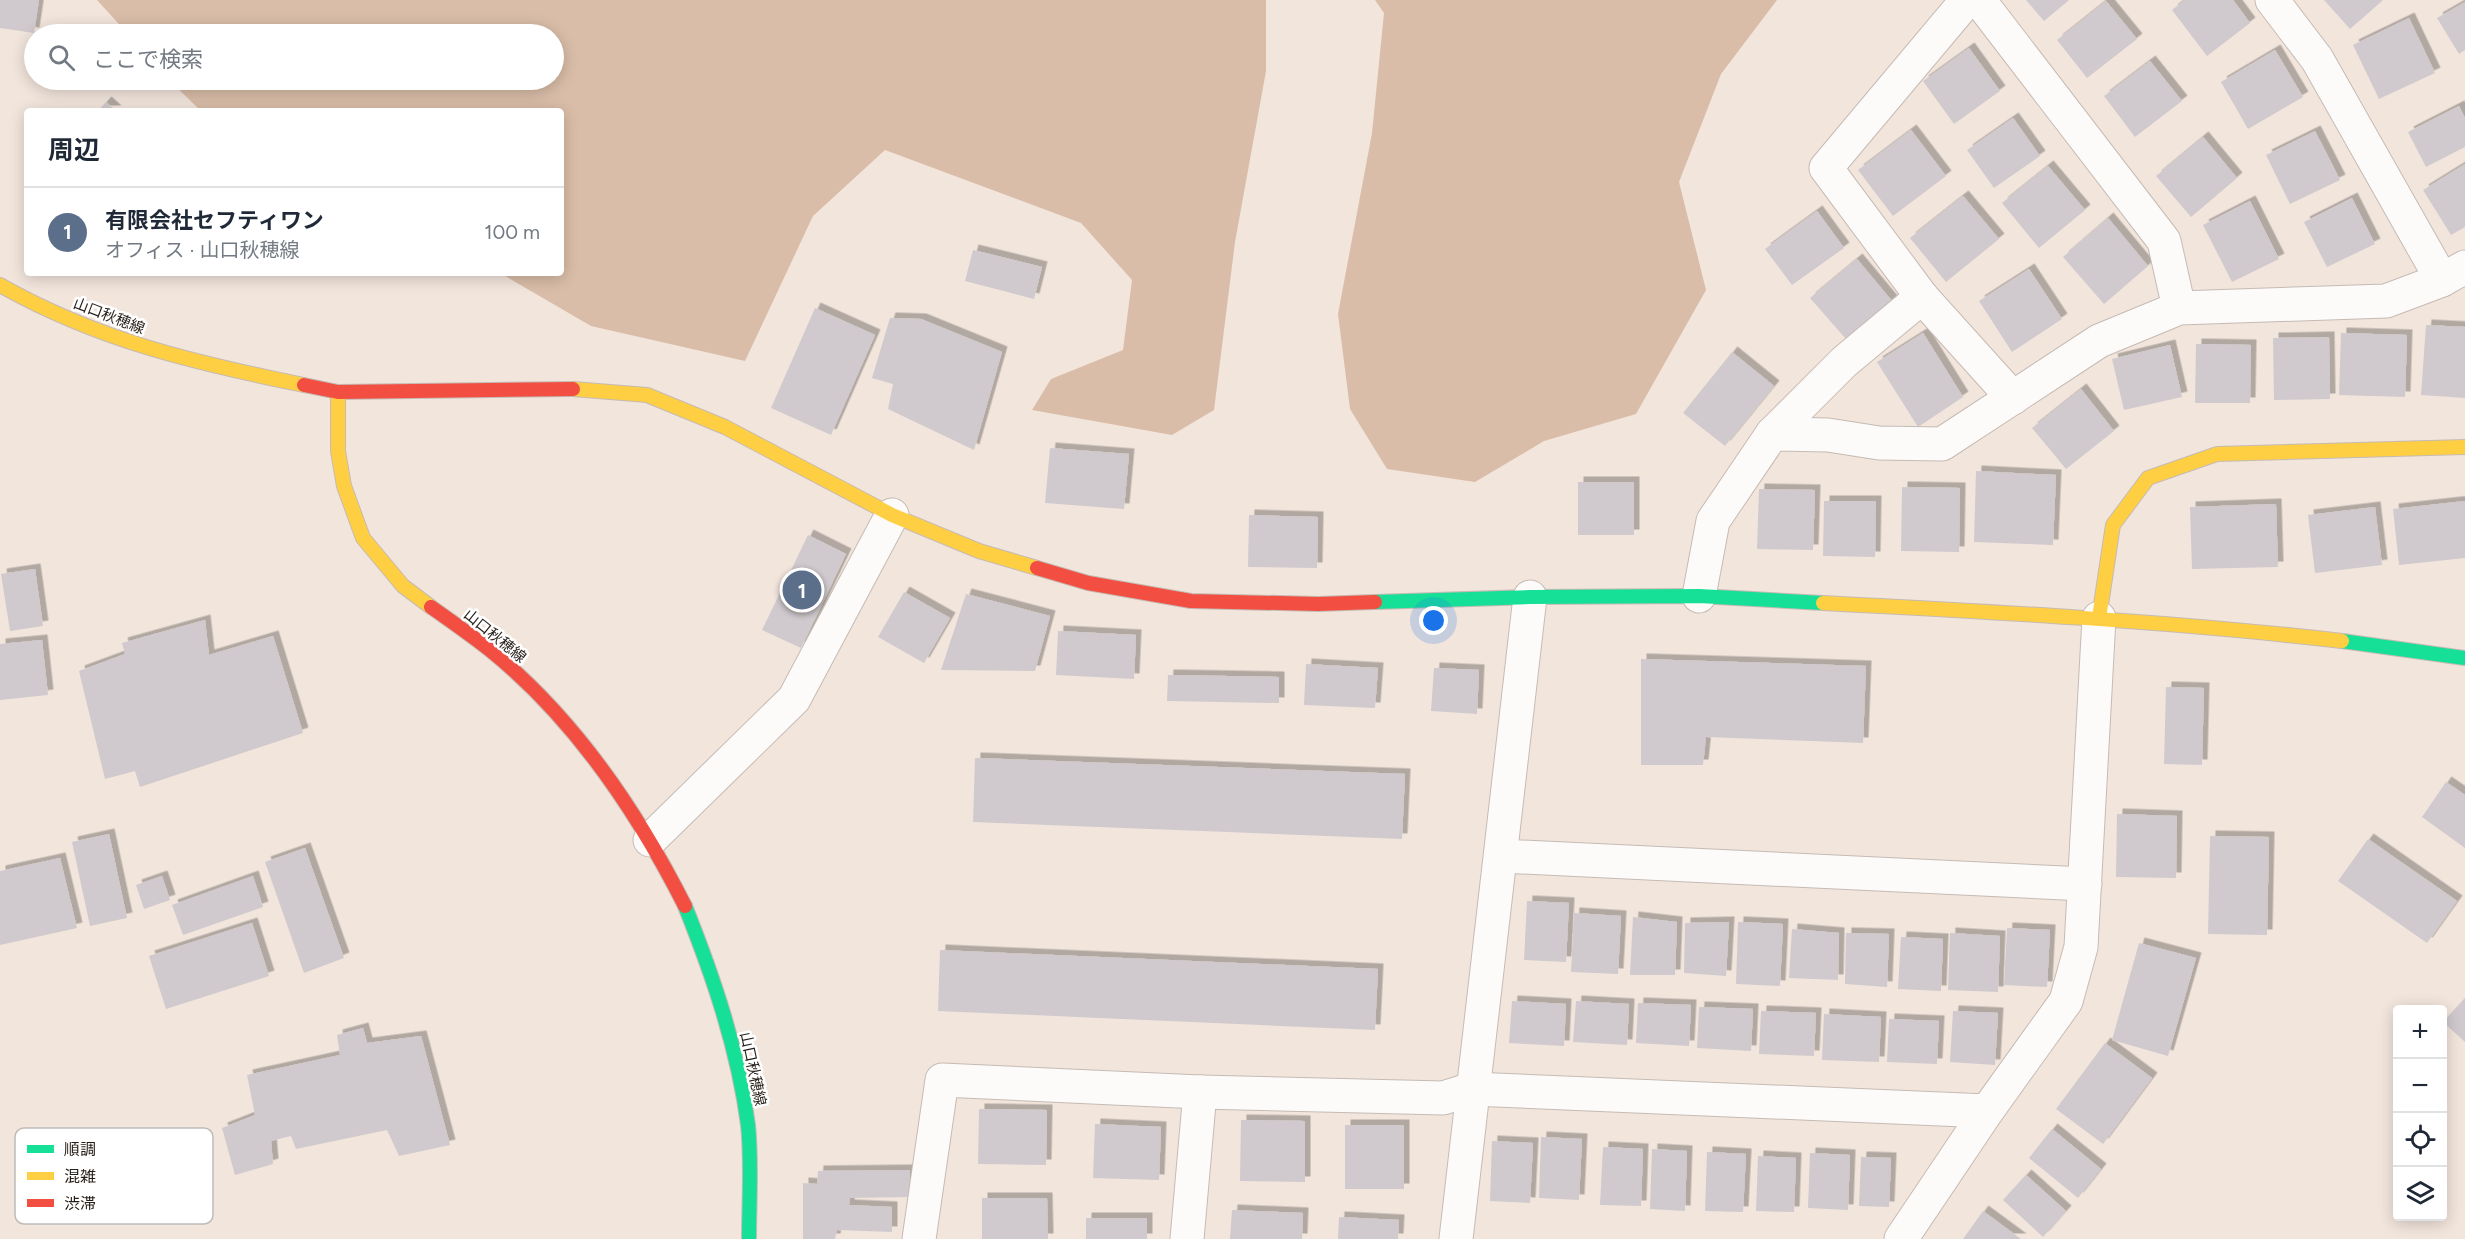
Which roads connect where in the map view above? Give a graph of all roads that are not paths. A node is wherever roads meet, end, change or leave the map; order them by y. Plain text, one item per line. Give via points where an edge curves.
1 (1967, 0) edge
2 (1979, 0) edge
3 (2272, 0) edge
4 (2453, 273) edge
5 (0, 285) edge
6 (1922, 297) junction
7 (2179, 308) junction
8 (338, 392) junction
9 (2013, 398) junction
10 (1772, 434) junction
11 (2465, 447) edge
12 (892, 515) junction
13 (1699, 596) junction
14 (1530, 597) junction
15 (2099, 618) junction
16 (2465, 658) edge
17 (650, 840) junction
18 (1501, 856) junction
19 (2085, 884) junction
20 (1472, 1089) junction
21 (1200, 1092) junction
22 (1987, 1111) junction
23 (749, 1239) edge
24 (919, 1239) edge
25 (1187, 1239) edge
26 (1456, 1239) edge
27 (1901, 1239) edge

1 - 6 street via 1826,168
2 - 7 street via 2164,241
3 - 4 street via 2317,59
4 - 7 street via 2386,301
5 - 8 street, 山口秋穂線 via 32,303 122,341 223,369
6 - 9 street
6 - 10 street via 1844,362
7 - 9 street via 2099,341
8 - 12 street via 561,388 647,394 725,426
8 - 17 street, 山口秋穂線 via 338,451 344,486 363,538 403,586 491,651 552,709 598,765
9 - 10 street via 1942,444
10 - 13 street via 1713,521
11 - 15 street via 2217,454 2148,478 2113,525
12 - 14 street via 979,551 1066,577 1191,601 1318,604
12 - 17 street via 794,699
13 - 14 street
13 - 15 street
14 - 18 street
15 - 16 street via 2241,629
15 - 19 street
17 - 23 street, 山口秋穂線 via 685,905 710,969 733,1048 748,1126
18 - 19 street
18 - 20 street
19 - 22 street via 2081,948 2066,1000
20 - 21 street via 1443,1098
20 - 22 street
20 - 26 street
21 - 24 street via 942,1080
21 - 25 street
22 - 27 street

